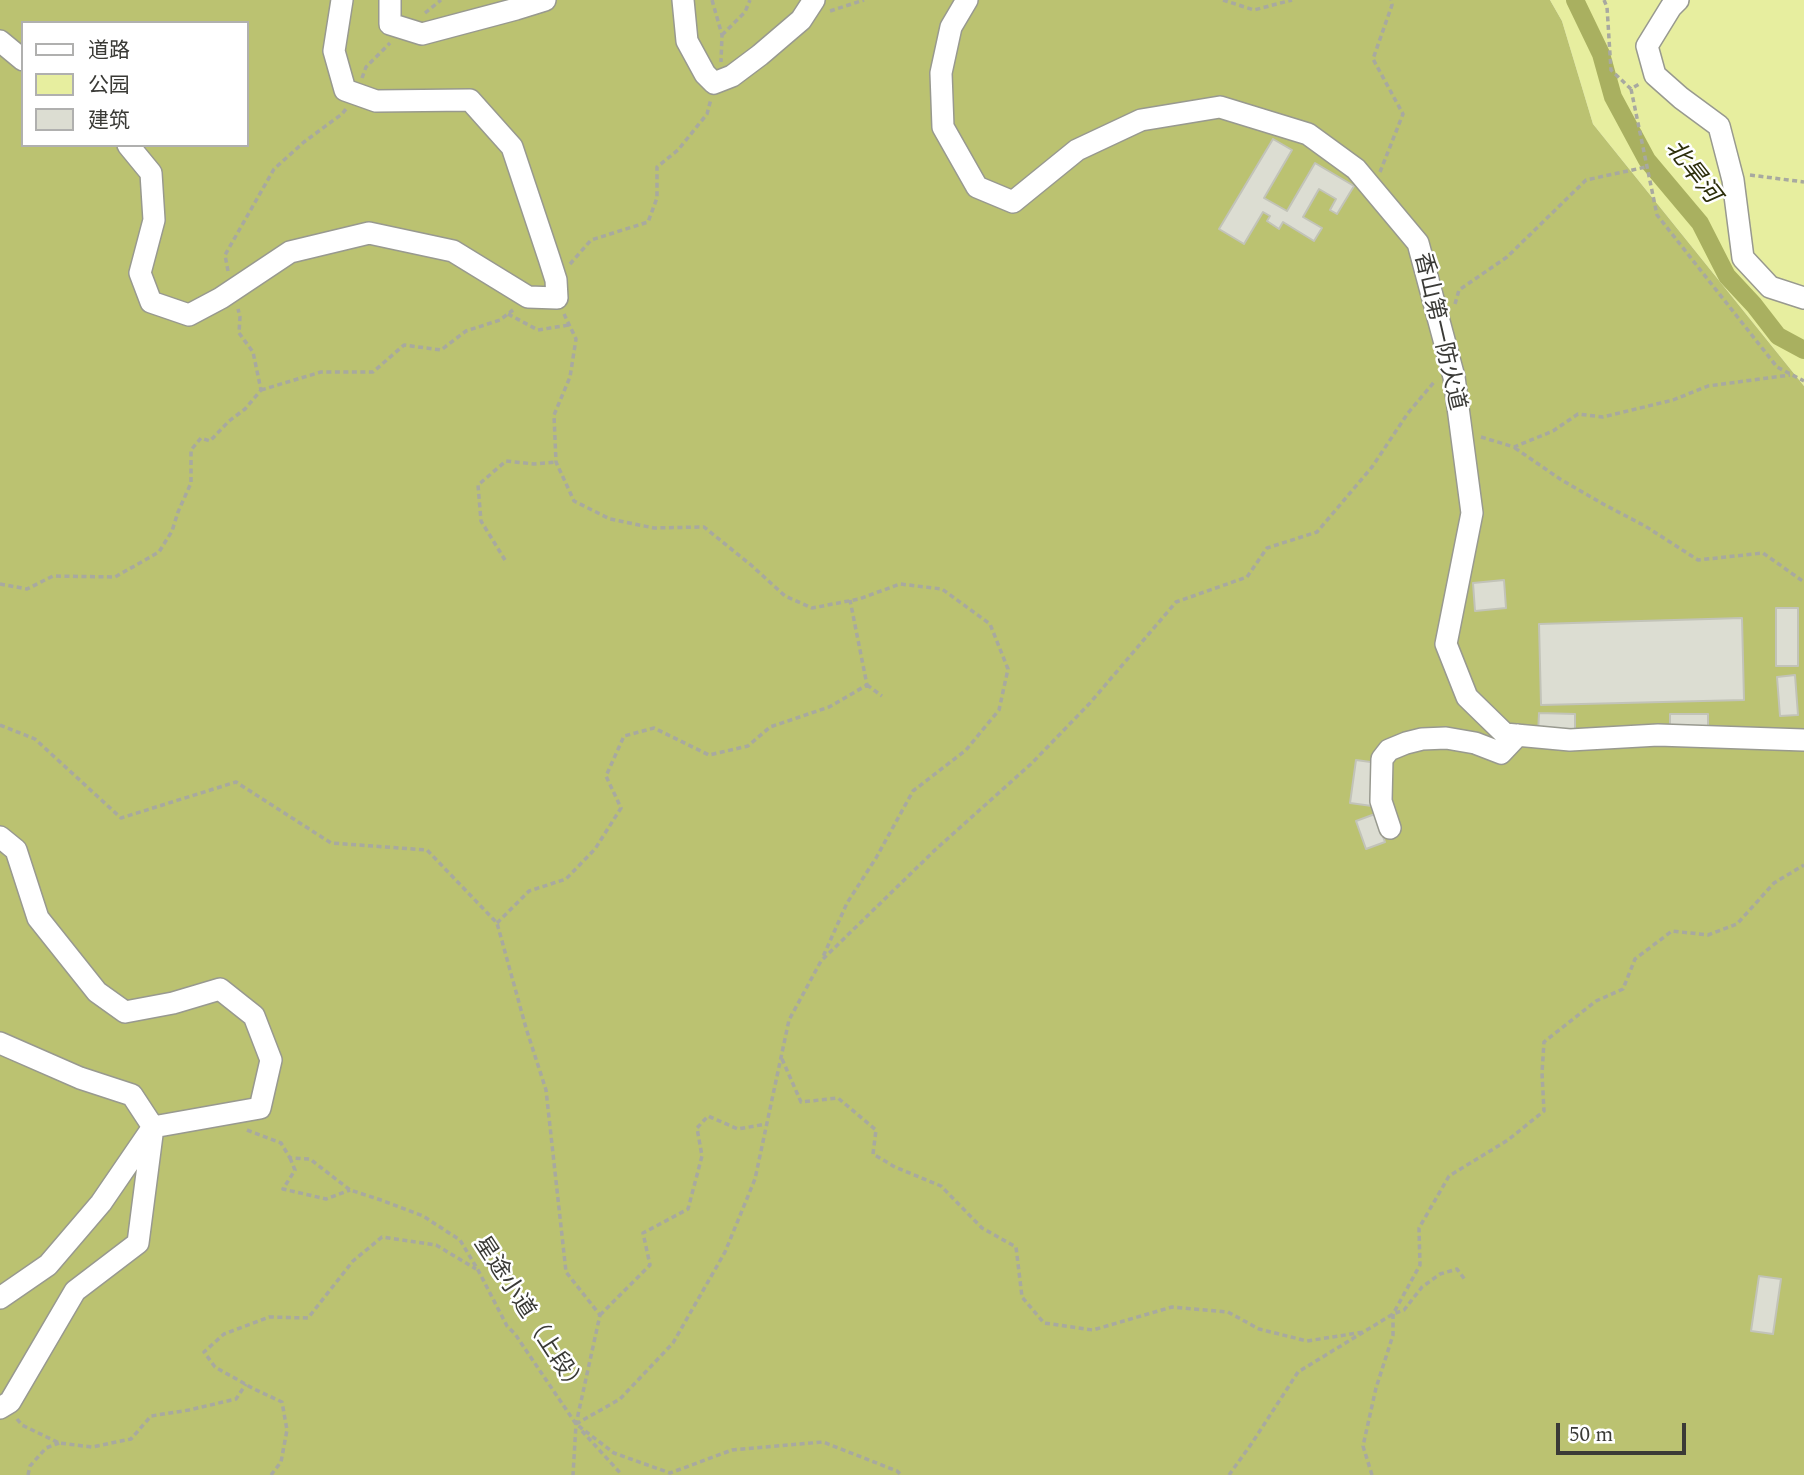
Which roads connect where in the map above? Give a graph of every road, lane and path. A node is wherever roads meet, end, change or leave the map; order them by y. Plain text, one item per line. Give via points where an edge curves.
1 (342, 0) edge
2 (390, 0) edge
3 (441, 0) edge
4 (545, 0) edge
5 (682, 0) edge
6 (712, 0) edge
7 (750, 0) edge
8 (814, 0) edge
9 (864, 0) edge
10 (967, 0) edge
11 (1223, 0) edge
12 (1292, 0) edge
13 (1391, 0) edge
14 (1604, 0) edge
15 (1678, 0) edge
16 (801, 20) junction
17 (405, 29) junction
18 (722, 35) junction
19 (0, 41) edge
20 (21, 58) edge
21 (1655, 75) junction
22 (723, 80) junction
23 (1631, 89) junction
24 (357, 94) junction
25 (130, 147) edge
26 (1647, 167) junction
27 (1731, 172) junction
28 (1804, 182) edge
29 (1373, 189) junction
30 (556, 289) junction
31 (231, 291) junction
32 (528, 297) junction
33 (1804, 298) edge
34 (508, 314) junction
35 (569, 325) junction
36 (1444, 340) junction
37 (1450, 364) junction
38 (1792, 375) junction
39 (1804, 381) edge
40 (261, 390) junction
41 (1461, 431) junction
42 (1514, 447) junction
43 (556, 462) junction
44 (505, 561) dead end
45 (1804, 582) edge
46 (0, 584) edge
47 (850, 600) junction
48 (867, 685) junction
49 (883, 696) dead end
50 (0, 725) edge
51 (1518, 735) junction
52 (1804, 740) edge
53 (1390, 828) dead end
54 (0, 837) edge
55 (1804, 865) edge
56 (497, 923) junction
57 (821, 961) junction
58 (0, 1043) edge
59 (781, 1057) junction
60 (214, 1117) junction
61 (766, 1124) junction
62 (153, 1126) junction
63 (290, 1158) junction
64 (350, 1190) junction
65 (478, 1270) junction
66 (1466, 1281) dead end
67 (0, 1298) edge
68 (1393, 1314) junction
69 (600, 1315) junction
70 (1364, 1332) junction
71 (246, 1384) junction
72 (3, 1406) edge
73 (576, 1424) junction
74 (59, 1443) junction
75 (28, 1475) edge
76 (271, 1475) edge
77 (573, 1475) edge
78 (622, 1475) edge
79 (901, 1475) edge
80 (1229, 1475) edge
81 (1372, 1475) edge

1 - 24 street via 334,51 345,90
2 - 17 street via 390,24
3 - 17 path
4 - 17 street via 422,34
5 - 22 street via 687,41 705,74
6 - 18 path
7 - 18 path via 745,12
8 - 16 street
9 - 16 path
10 - 29 street, 香山第一防火道 via 951,27 941,73 943,127 977,187 1013,202 1077,150 1141,120 1220,107 1308,134 1356,169
11 - 12 path via 1254,10
13 - 29 path via 1373,59 1403,114
14 - 23 path via 1611,70
15 - 21 street via 1647,46
16 - 22 street
17 - 24 path via 366,67
18 - 22 path
19 - 20 street
21 - 23 path
21 - 27 street via 1719,126
22 - 30 path via 707,114 678,150 657,167 657,198 648,222 591,240
23 - 26 path
24 - 30 street via 376,101 470,100 512,147
24 - 31 path via 342,114 274,169 225,255
25 - 31 street via 151,173 154,220 140,273 151,302 189,315
26 - 36 path via 1586,180 1507,257 1459,290
26 - 38 path via 1657,215 1777,367
27 - 28 path
27 - 33 street via 1744,258 1770,287
29 - 36 street, 香山第一防火道 via 1418,243
30 - 32 street
30 - 35 path
31 - 32 street via 290,252 369,233 453,251
31 - 40 path via 240,317 239,333 253,352
32 - 34 path
34 - 35 path via 538,330
34 - 40 path via 466,331 441,350 404,345 373,372 321,372
35 - 43 path via 576,339 570,377 554,415
36 - 37 street, 香山第一防火道
37 - 41 street, 香山第一防火道
37 - 57 path via 1317,532 1267,548 1247,578 1176,602 1032,763 934,850
38 - 39 path
38 - 42 path via 1708,386 1673,400 1603,417 1578,414 1553,431
40 - 46 path via 210,441 201,438 191,450 191,482 159,552 116,577 53,576 27,589
41 - 42 path
41 - 51 street, 香山第一防火道 via 1472,513 1446,644 1467,697 1505,734
42 - 45 path via 1698,560 1763,553
43 - 44 path via 506,461 478,485 481,521
43 - 47 path via 574,501 610,519 654,528 704,527 785,596 812,608
47 - 48 path
47 - 57 path via 900,584 942,589 990,624 1008,670 999,710 966,750 913,791 847,903
48 - 49 path
48 - 56 path via 829,707 770,727 748,746 709,755 654,728 624,736 606,776 621,808 596,849 566,879 529,891
50 - 56 path via 35,739 121,818 236,782 331,843 427,850
51 - 52 street, 香山第一防火道 via 1570,740 1658,735
51 - 53 street via 1501,753 1446,738 1422,739 1389,750 1382,760 1381,801
54 - 60 street via 16,850 38,918 97,992 125,1012 220,989 254,1016 271,1059 260,1108
55 - 68 path via 1774,883 1737,924 1708,935 1672,931 1635,959 1623,989 1596,1001 1544,1042 1544,1111 1508,1140 1449,1176 1419,1228 1420,1265
56 - 69 path via 546,1090 566,1272
57 - 59 path via 789,1020
58 - 62 street via 132,1095
59 - 61 path
59 - 70 path via 801,1102 838,1098 876,1130 873,1154 941,1186 982,1228 1016,1247 1022,1297 1044,1323 1093,1330 1172,1307 1228,1312 1259,1329 1307,1341
60 - 62 street
60 - 63 path, 星途小道（上段） via 281,1143
61 - 69 path via 738,1129 708,1116 698,1128 702,1156 688,1209 643,1233 650,1265
61 - 73 path via 755,1179 725,1252 673,1343 620,1399
62 - 67 street via 101,1203 48,1265
62 - 72 street via 138,1243 75,1291 10,1402
63 - 64 path, 星途小道（上段） via 310,1159
63 - 64 path via 295,1170 282,1189 326,1199
64 - 65 path, 星途小道（上段） via 423,1216 460,1240
65 - 71 path via 436,1245 382,1237 353,1261 309,1318 269,1317 224,1334 204,1352 215,1367
65 - 73 path, 星途小道（上段） via 508,1326
66 - 68 path via 1457,1269 1440,1274 1422,1287 1404,1310
68 - 70 path
68 - 81 path via 1393,1335 1363,1446
69 - 73 path
70 - 80 path via 1298,1372
71 - 74 path via 236,1399 151,1416 131,1439 92,1447
71 - 76 path via 282,1402 288,1430 281,1462
72 - 74 path via 22,1425
73 - 77 path
73 - 78 path
73 - 79 path, 星途小道（上段） via 614,1453 670,1473 732,1450 823,1442
74 - 75 path via 46,1448

